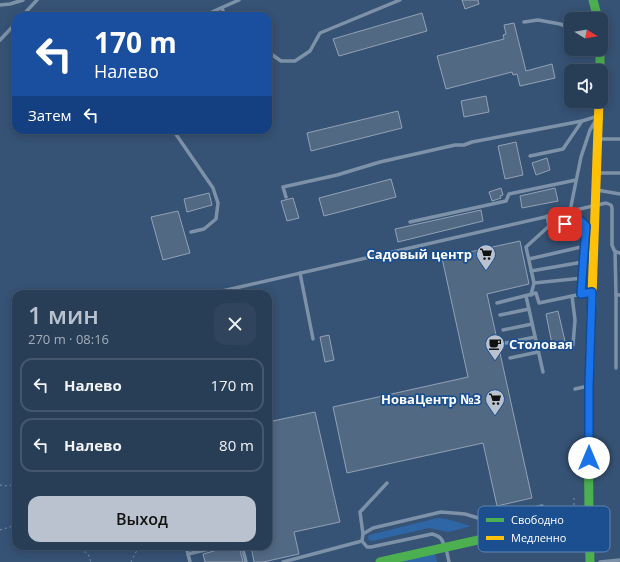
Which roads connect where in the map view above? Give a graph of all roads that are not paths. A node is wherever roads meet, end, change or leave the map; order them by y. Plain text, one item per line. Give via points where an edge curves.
1 (23, 0) edge
2 (37, 0) edge
3 (239, 0) edge
4 (400, 0) edge
5 (593, 0) edge
6 (0, 5) edge
7 (222, 8) junction
8 (26, 12) edge
9 (212, 12) edge
10 (224, 12) edge
11 (596, 12) edge
12 (524, 22) dead end
13 (564, 25) edge
14 (12, 27) edge
15 (0, 40) edge
16 (272, 55) edge
17 (599, 108) edge
18 (599, 116) junction
19 (582, 121) junction
20 (176, 134) edge
21 (598, 139) junction
22 (620, 139) edge
23 (530, 156) dead end
24 (597, 172) junction
25 (620, 173) edge
26 (576, 180) junction
27 (596, 190) junction
28 (620, 194) edge
29 (286, 197) dead end
30 (596, 205) junction
31 (570, 210) junction
32 (547, 216) junction
33 (410, 222) dead end
34 (549, 226) junction
35 (191, 232) dead end
36 (585, 246) junction
37 (615, 251) junction
38 (620, 253) edge
39 (529, 259) junction
40 (584, 262) junction
41 (531, 271) junction
42 (300, 273) junction
43 (582, 278) junction
44 (534, 283) junction
45 (226, 290) edge
46 (592, 292) junction
47 (581, 294) junction
48 (528, 295) junction
49 (618, 295) edge
50 (572, 296) junction
51 (497, 303) dead end
52 (529, 309) junction
53 (500, 315) dead end
54 (532, 324) junction
55 (503, 330) dead end
56 (535, 337) junction
57 (313, 339) dead end
58 (506, 343) dead end
59 (556, 348) dead end
60 (538, 352) junction
61 (510, 358) dead end
62 (616, 368) dead end
63 (543, 372) dead end
64 (589, 386) junction
65 (576, 389) dead end
66 (387, 483) dead end
67 (589, 506) edge
68 (478, 517) edge
69 (363, 534) junction
70 (478, 540) edge
71 (362, 541) junction
72 (445, 547) junction
73 (187, 550) edge
74 (205, 550) edge
75 (243, 550) edge
76 (590, 552) edge
77 (188, 554) junction
78 (620, 560) edge
79 (190, 562) edge
80 (246, 562) edge
81 (283, 562) edge
82 (380, 562) edge
83 (449, 562) edge
84 (590, 562) edge
85 (600, 562) edge

1 - 6 lane
2 - 8 lane
3 - 7 lane
4 - 16 lane via 320,33 310,51 295,61 282,61
5 - 11 main road
7 - 9 lane
7 - 10 lane
12 - 13 lane via 538,20
14 - 15 lane
17 - 18 main road
18 - 19 lane
18 - 21 main road
18 - 26 lane via 590,130
19 - 23 lane via 563,149
19 - 29 lane via 380,162 283,187
20 - 35 lane via 213,188 218,203 216,219 204,229
21 - 22 lane
21 - 24 main road
24 - 25 lane
24 - 27 main road
26 - 31 lane
26 - 33 lane via 509,194 506,201
27 - 28 lane
27 - 30 main road
30 - 31 lane
30 - 37 lane via 606,203 612,206 612,245
30 - 46 main road
31 - 32 lane
32 - 34 lane
32 - 42 lane
34 - 36 lane via 581,221 586,226
34 - 39 lane via 526,247
36 - 39 lane
36 - 40 lane
37 - 38 lane
37 - 49 lane
39 - 41 lane
40 - 41 lane
40 - 43 lane
41 - 44 lane
42 - 45 lane
42 - 57 lane
43 - 44 lane
43 - 47 lane
44 - 48 lane
46 - 47 lane
46 - 64 main road
47 - 50 lane
48 - 50 lane via 536,293 539,303
48 - 51 lane
48 - 52 lane
49 - 62 lane
50 - 59 lane via 575,320 573,345
52 - 53 lane
52 - 54 lane
54 - 55 lane
54 - 56 lane
56 - 58 lane
56 - 60 lane
60 - 61 lane
60 - 63 lane
64 - 65 lane
64 - 67 main road
66 - 69 lane via 360,512
68 - 69 lane via 441,512 373,528
69 - 71 lane
70 - 72 main road
71 - 72 lane via 367,547 371,547 432,534 443,540
71 - 81 lane
72 - 82 main road
72 - 83 lane
73 - 77 lane
74 - 77 lane
75 - 80 lane
76 - 84 main road
77 - 79 lane
78 - 85 lane

